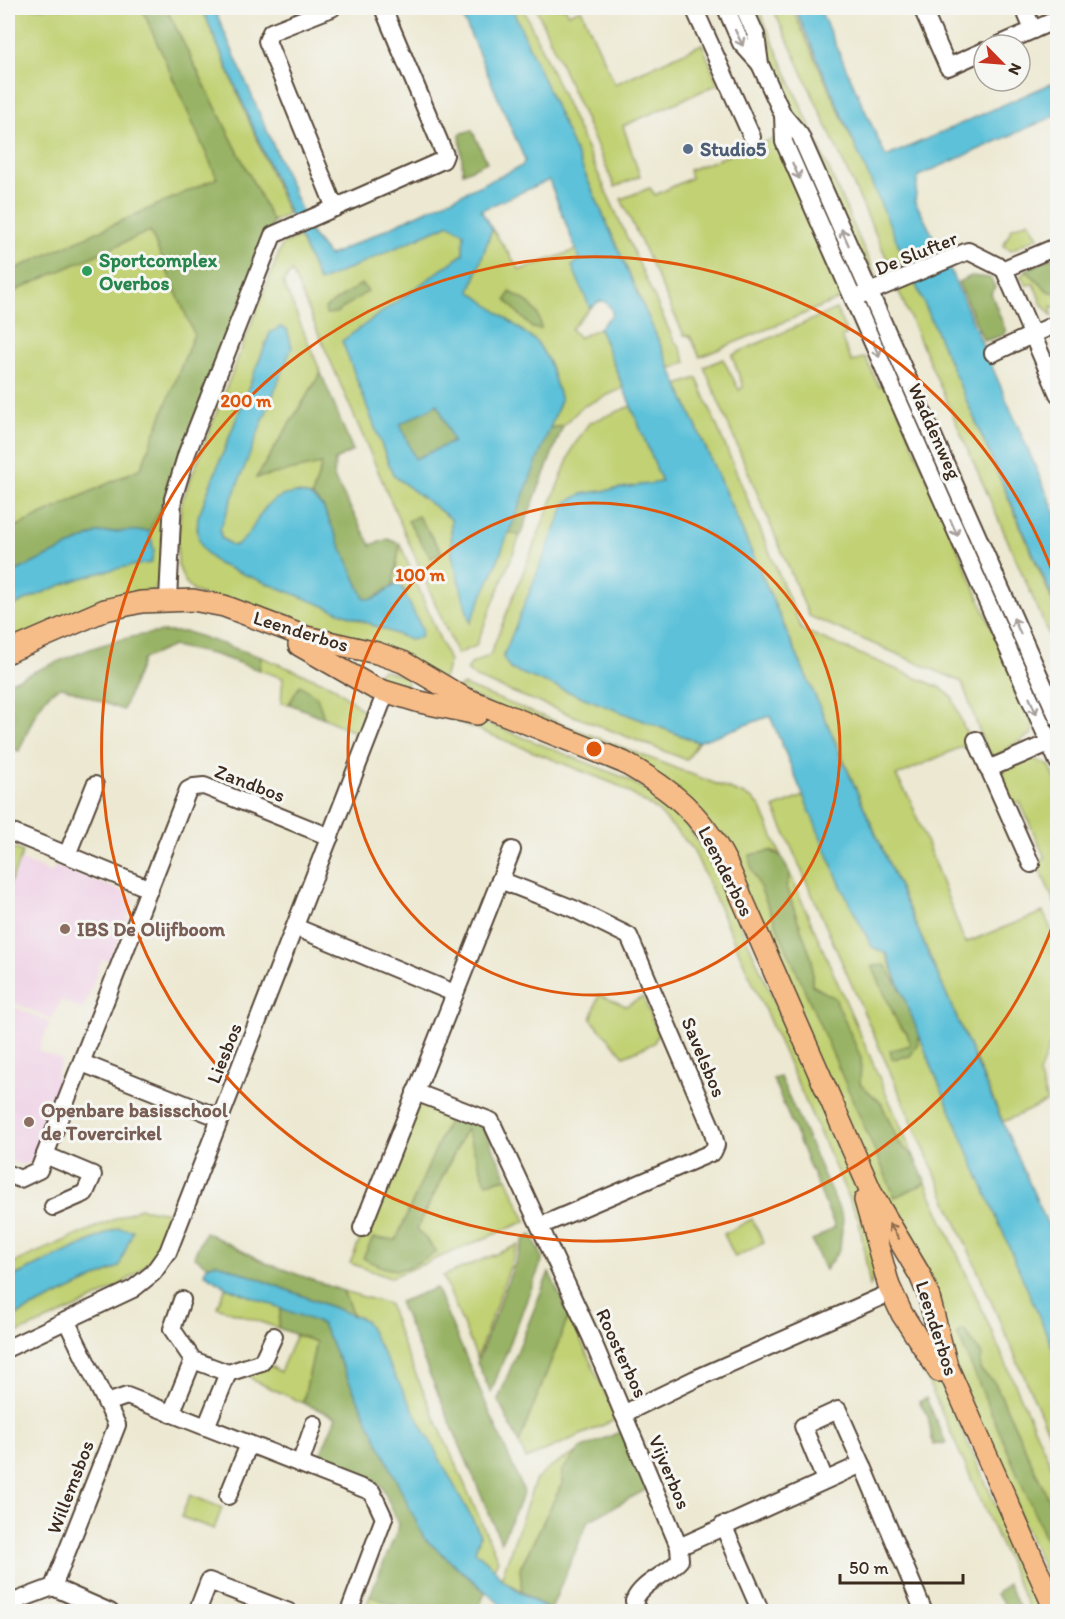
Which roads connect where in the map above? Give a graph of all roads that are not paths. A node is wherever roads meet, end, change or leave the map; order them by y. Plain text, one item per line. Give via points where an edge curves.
1 (332, 8) edge
2 (383, 8) edge
3 (694, 8) edge
4 (726, 8) edge
5 (744, 8) edge
6 (922, 8) edge
7 (1024, 8) edge
8 (1058, 19) edge
9 (1034, 30) junction
10 (1027, 33) edge
11 (972, 56) edge
12 (760, 64) junction
13 (783, 115) junction
14 (752, 137) dead end
15 (336, 208) junction
16 (1058, 246) edge
17 (1004, 269) junction
18 (871, 294) junction
19 (854, 298) junction
20 (1058, 323) edge
21 (1032, 334) junction
22 (993, 353) dead end
23 (1058, 394) edge
24 (168, 599) junction
25 (8, 652) edge
26 (377, 653) junction
27 (8, 662) edge
28 (425, 674) junction
29 (364, 682) junction
30 (386, 692) junction
31 (411, 700) junction
32 (1058, 718) edge
33 (976, 740) dead end
34 (1053, 741) edge
35 (1058, 762) edge
36 (988, 769) junction
37 (95, 785) dead end
38 (8, 831) edge
39 (330, 837) junction
40 (513, 850) dead end
41 (67, 855) junction
42 (1031, 864) dead end
43 (500, 880) junction
44 (150, 889) junction
45 (295, 927) junction
46 (454, 993) junction
47 (82, 1064) junction
48 (415, 1092) junction
49 (220, 1118) junction
50 (45, 1155) junction
51 (8, 1174) edge
52 (53, 1207) dead end
53 (540, 1226) junction
54 (362, 1228) dead end
55 (914, 1263) junction
56 (884, 1270) junction
57 (892, 1292) junction
58 (182, 1300) dead end
59 (931, 1306) junction
60 (902, 1314) junction
61 (67, 1322) junction
62 (274, 1336) dead end
63 (8, 1348) edge
64 (193, 1360) junction
65 (228, 1373) junction
66 (107, 1403) junction
67 (171, 1414) junction
68 (623, 1414) junction
69 (314, 1425) dead end
70 (206, 1427) junction
71 (249, 1444) junction
72 (300, 1464) junction
73 (861, 1464) junction
74 (825, 1480) junction
75 (228, 1496) dead end
76 (723, 1525) junction
77 (679, 1546) junction
78 (53, 1587) junction
79 (10, 1611) edge
80 (110, 1611) edge
81 (197, 1611) edge
82 (290, 1611) edge
83 (349, 1611) edge
84 (638, 1611) edge
85 (761, 1611) edge
86 (924, 1611) edge
87 (1046, 1611) edge
88 (1056, 1611) edge

1 - 15 street via 271,32 267,41
2 - 15 street via 445,154 442,160
3 - 14 street
4 -> 12 street, Waddenweg via 741,43
5 - 12 street, Waddenweg via 756,35
6 - 11 street via 948,67
7 - 9 street
8 - 9 street
9 - 10 street
12 - 13 street, Waddenweg
18 -> 13 street, Waddenweg via 800,135
13 -> 19 street, Waddenweg via 784,142
15 - 24 street via 273,235 187,453 173,499
16 - 17 street
17 - 18 street, De Slufter via 968,251
17 - 21 street
18 - 19 street, De Slufter
32 -> 18 street, Waddenweg
19 -> 34 street, Waddenweg
20 - 21 street
21 - 22 street
21 - 23 street
24 - 25 main road, Leenderbos via 105,610
24 - 26 main road, Leenderbos via 224,606 306,637
26 - 28 main road, Leenderbos
26 - 29 main road via 365,661 360,671
27 - 29 main road, Leenderbos via 120,616 176,609 226,617 304,647
28 - 31 main road via 427,691
55 -> 28 main road, Leenderbos via 873,1196 726,862 714,838 693,812 623,762 464,698
29 - 30 main road, Leenderbos
30 - 31 main road, Leenderbos
30 - 39 street, Liesbos
31 - 56 main road, Leenderbos via 473,712 609,765 656,791 692,826 719,868 866,1202
33 - 36 street
34 - 35 street, Waddenweg
34 - 36 street
36 - 42 street
37 - 41 street
38 - 41 street
39 - 44 street, Zandbos via 204,786 194,787 188,790
39 - 45 street, Liesbos
40 - 43 street
41 - 44 street
43 - 46 street
43 - 53 street, Savelsbos via 629,936 716,1145 712,1152
44 - 47 street, Zandbos
45 - 46 street
45 - 49 street, Liesbos
46 - 48 street
47 - 49 street
47 - 50 street, Zandbos
48 - 53 street, Roosterbos via 491,1121
48 - 54 street
49 - 61 street, Liesbos via 168,1252 153,1273 133,1289
50 - 51 street, Zandbos via 39,1170 29,1177 20,1179
50 - 52 street via 93,1174 85,1193
53 - 68 street, Roosterbos
55 - 56 main road via 895,1256
55 - 59 main road, Leenderbos
56 - 57 main road, Leenderbos
57 - 60 main road, Leenderbos
57 - 68 street, Roosterbos
58 - 64 street via 172,1329
59 - 60 main road via 919,1320 912,1321
59 - 88 main road, Leenderbos via 947,1366
60 - 87 main road, Leenderbos via 935,1361
61 - 63 street, Liesbos
61 - 66 street, Willemsbos
62 - 65 street via 262,1362
64 - 65 street
64 - 67 street
65 - 70 street
66 - 67 street via 127,1396
66 - 78 street, Willemsbos via 117,1425
67 - 70 street
68 - 77 street, Vijverbos
69 - 72 street
70 - 71 street
71 - 72 street
71 - 75 street
72 - 83 street via 372,1492 384,1518
73 - 74 street
73 - 74 street via 838,1410 803,1426
73 - 86 street
74 - 76 street
76 - 77 street
76 - 85 street
77 - 84 street via 680,1560 638,1592 634,1601
78 - 79 street via 14,1602
78 - 80 street
81 - 82 street via 209,1581

